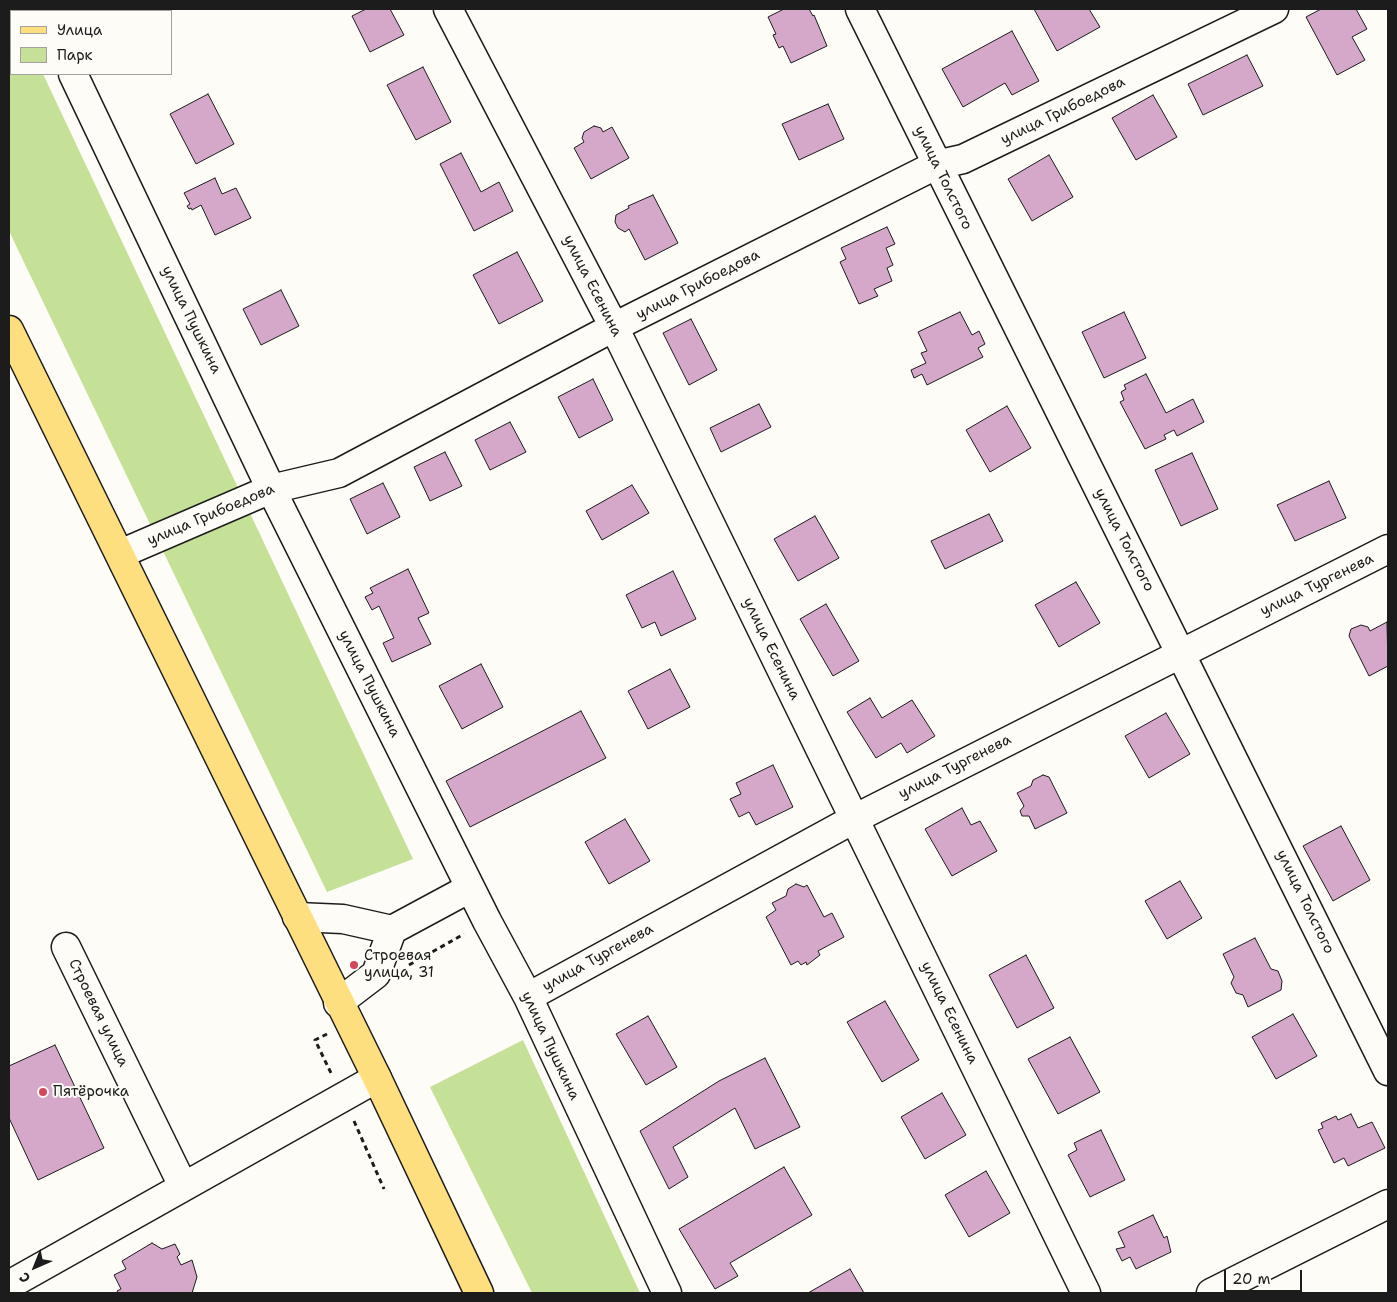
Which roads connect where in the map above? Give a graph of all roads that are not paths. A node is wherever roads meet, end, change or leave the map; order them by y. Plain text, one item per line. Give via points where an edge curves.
1 (448, 9) edge
2 (860, 9) edge
3 (1274, 9) edge
4 (73, 75) edge
5 (936, 165) junction
6 (614, 327) junction
7 (9, 330) edge
8 (271, 489) junction
9 (1388, 549) edge
10 (120, 554) junction
11 (1181, 652) junction
12 (854, 818) junction
13 (470, 888) junction
14 (297, 917) junction
15 (392, 930) junction
16 (66, 947) dead end
17 (528, 997) junction
18 (338, 1003) junction
19 (1388, 1071) edge
20 (376, 1078) junction
21 (183, 1186) junction
22 (1388, 1204) edge
23 (9, 1285) edge
24 (478, 1293) edge
25 (667, 1293) edge
26 (1086, 1293) edge
27 (1211, 1293) edge

1 - 6 street, улица Есенина
2 - 5 street, улица Толстого
3 - 5 street, улица Грибоедова via 963,159
4 - 8 street, улица Пушкина
5 - 6 street, улица Грибоедова
5 - 11 street, улица Толстого
6 - 8 street, улица Грибоедова via 339,472
6 - 12 street, улица Есенина
7 - 10 main road
8 - 10 street, улица Грибоедова
8 - 13 street, улица Пушкина
9 - 11 street, улица Тургенева
10 - 14 main road
11 - 12 street, улица Тургенева
11 - 19 street, улица Толстого
12 - 17 street, улица Тургенева
12 - 26 street, улица Есенина
13 - 15 street
13 - 17 street, улица Пушкина
14 - 15 street via 343,920
14 - 18 main road
15 - 18 street via 376,974
16 - 21 street, Строевая улица
17 - 25 street, улица Пушкина
18 - 20 main road
20 - 21 street
20 - 24 main road
21 - 23 street
22 - 27 street

